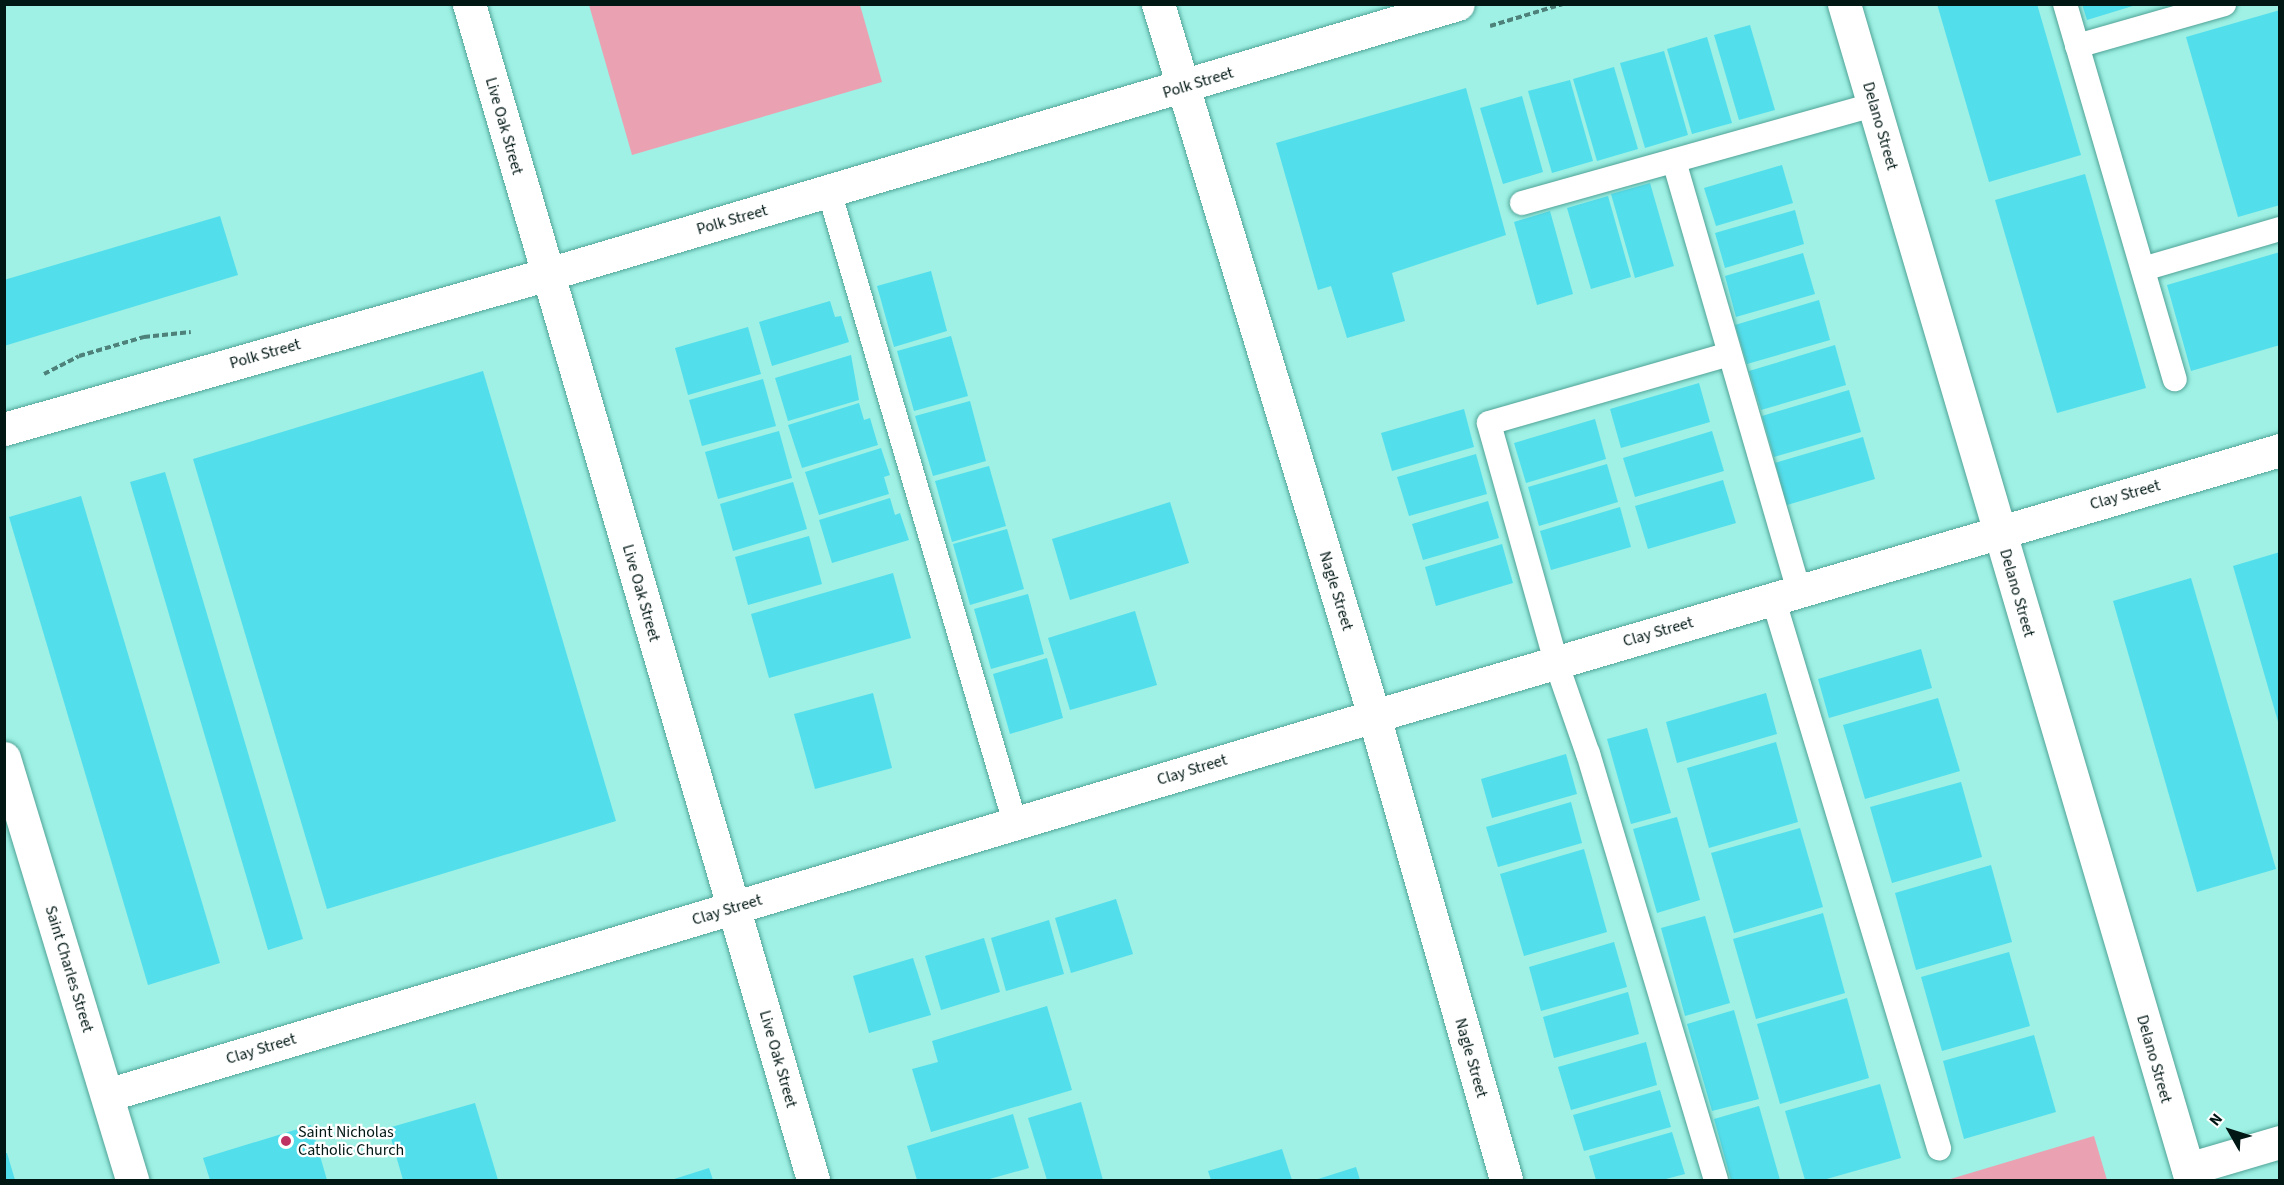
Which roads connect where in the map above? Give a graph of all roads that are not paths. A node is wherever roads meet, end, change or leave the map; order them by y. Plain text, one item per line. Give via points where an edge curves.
1 (469, 4) edge
2 (1158, 4) edge
3 (1458, 4) edge
4 (1844, 4) edge
5 (2065, 4) edge
6 (2224, 4) edge
7 (2077, 46) junction
8 (1182, 88) junction
9 (1874, 105) junction
10 (1674, 161) junction
11 (829, 191) junction
12 (1522, 203) dead end
13 (2280, 229) edge
14 (2143, 269) junction
15 (548, 274) junction
16 (1729, 354) junction
17 (2175, 379) dead end
18 (4, 429) edge
19 (2280, 450) edge
20 (1999, 532) junction
21 (1786, 594) junction
22 (1556, 662) junction
23 (1374, 716) junction
24 (4, 758) edge
25 (1015, 823) junction
26 (733, 908) junction
27 (107, 1095) junction
28 (2280, 1142) edge
29 (1939, 1148) dead end
30 (2190, 1175) edge
31 (132, 1180) edge
32 (813, 1180) edge
33 (1506, 1180) edge
34 (1716, 1180) edge

1 - 15 street, Live Oak Street
2 - 8 street, Nagle Street
3 - 8 street, Polk Street
4 - 9 street, Delano Street
5 - 7 lane
6 - 7 lane
7 - 14 lane
8 - 11 street, Polk Street
8 - 23 street, Nagle Street
9 - 10 lane
9 - 20 street, Delano Street
10 - 12 lane
10 - 16 lane
11 - 15 street, Polk Street
11 - 25 lane
13 - 14 lane
14 - 17 lane
15 - 18 street, Polk Street
15 - 26 street, Live Oak Street
16 - 21 lane
16 - 22 lane via 1489,423
19 - 20 street, Clay Street
20 - 21 street, Clay Street
20 - 30 street, Delano Street
21 - 22 street, Clay Street
21 - 29 lane
22 - 23 street, Clay Street
22 - 34 lane via 1588,754
23 - 25 street, Clay Street
23 - 33 street, Nagle Street
24 - 27 street, Saint Charles Street
25 - 26 street, Clay Street
26 - 27 street, Clay Street
26 - 32 street, Live Oak Street
27 - 31 street, Saint Charles Street
28 - 30 street

